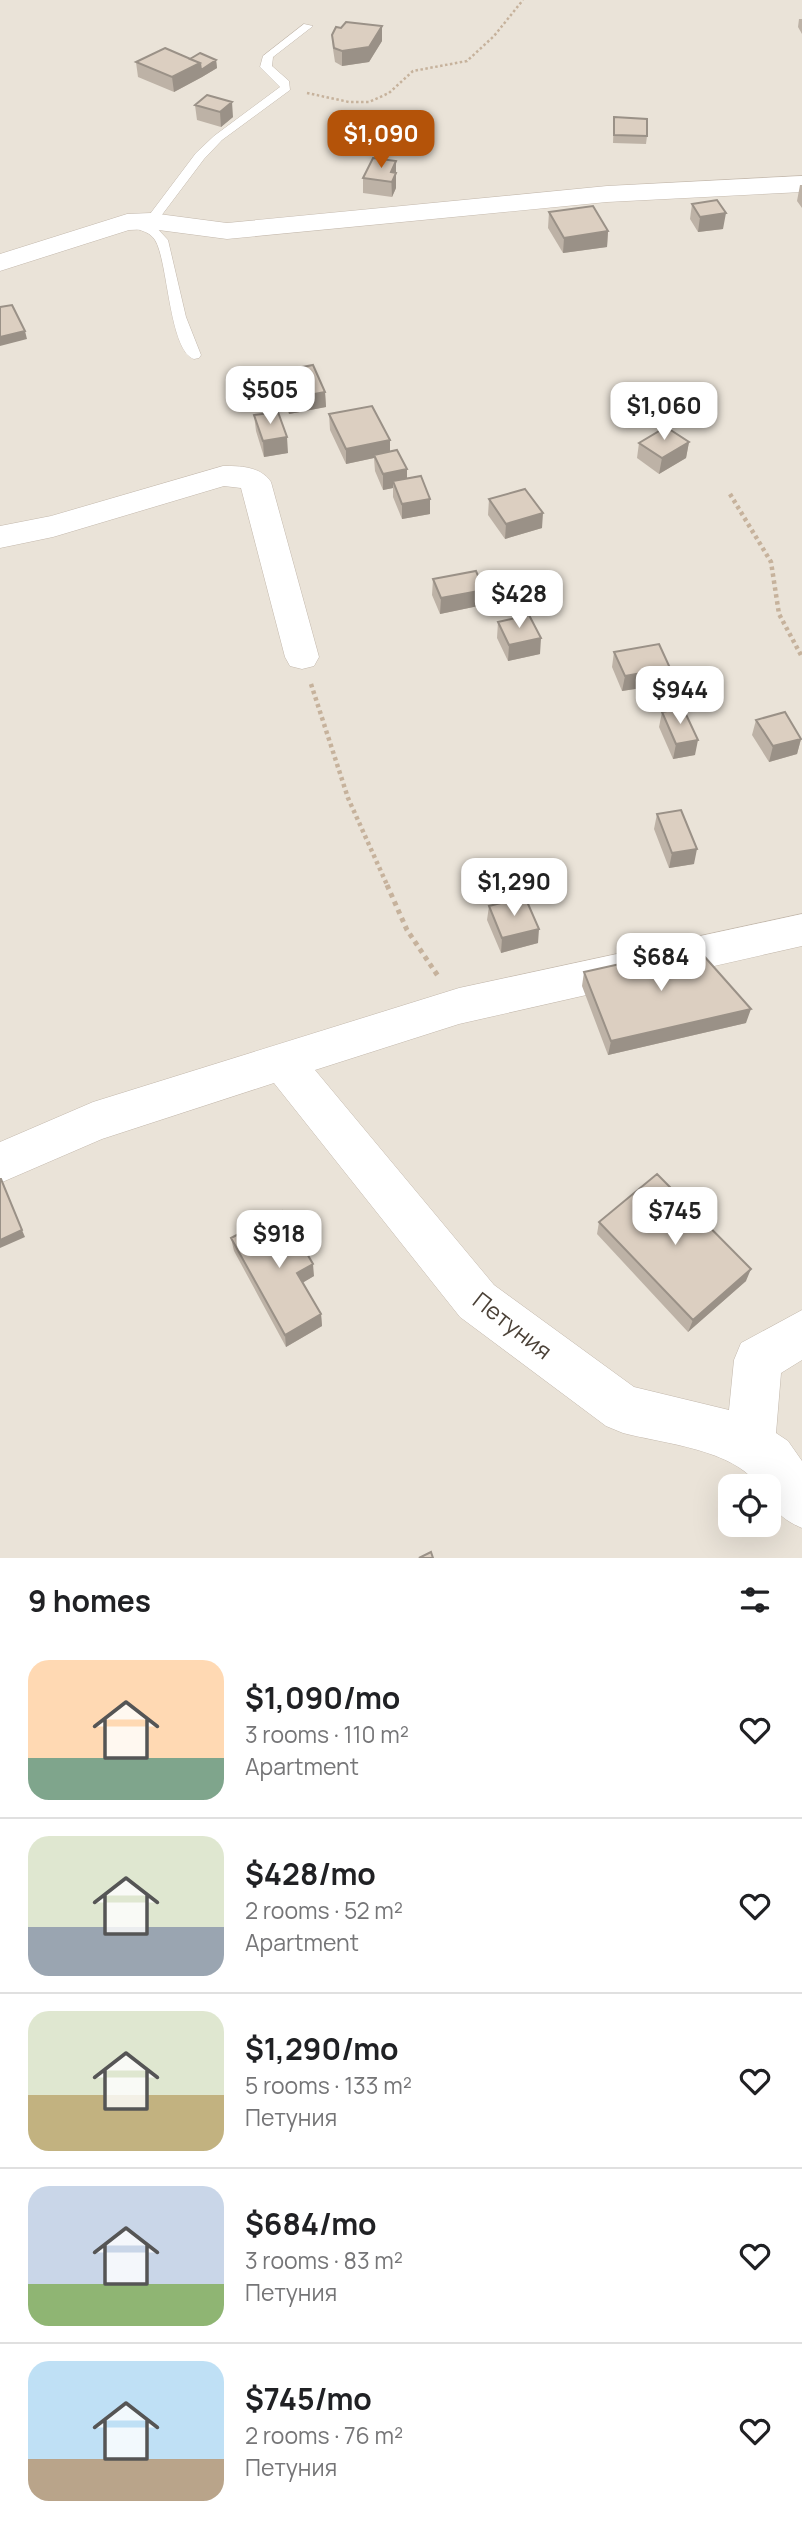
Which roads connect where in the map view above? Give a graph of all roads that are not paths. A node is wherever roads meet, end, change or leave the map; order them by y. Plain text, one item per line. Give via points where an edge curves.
1 (308, 26) dead end
2 (802, 184) edge
3 (139, 221) junction
4 (0, 263) edge
5 (194, 355) dead end
6 (0, 537) edge
7 (302, 657) road end
8 (802, 930) edge
9 (283, 1062) junction
10 (0, 1163) edge
11 (802, 1333) edge
12 (750, 1444) junction
13 (802, 1503) edge

1 - 3 lane via 265,61 286,88 218,138
2 - 3 street via 607,194 227,231
3 - 4 street
3 - 5 lane via 162,240 179,317
6 - 7 street via 223,476 255,482
8 - 9 street via 458,1006
9 - 10 street via 93,1122
9 - 12 street, Петуния via 477,1301 623,1409
11 - 12 street via 758,1360
12 - 13 street, Петуния via 770,1459

